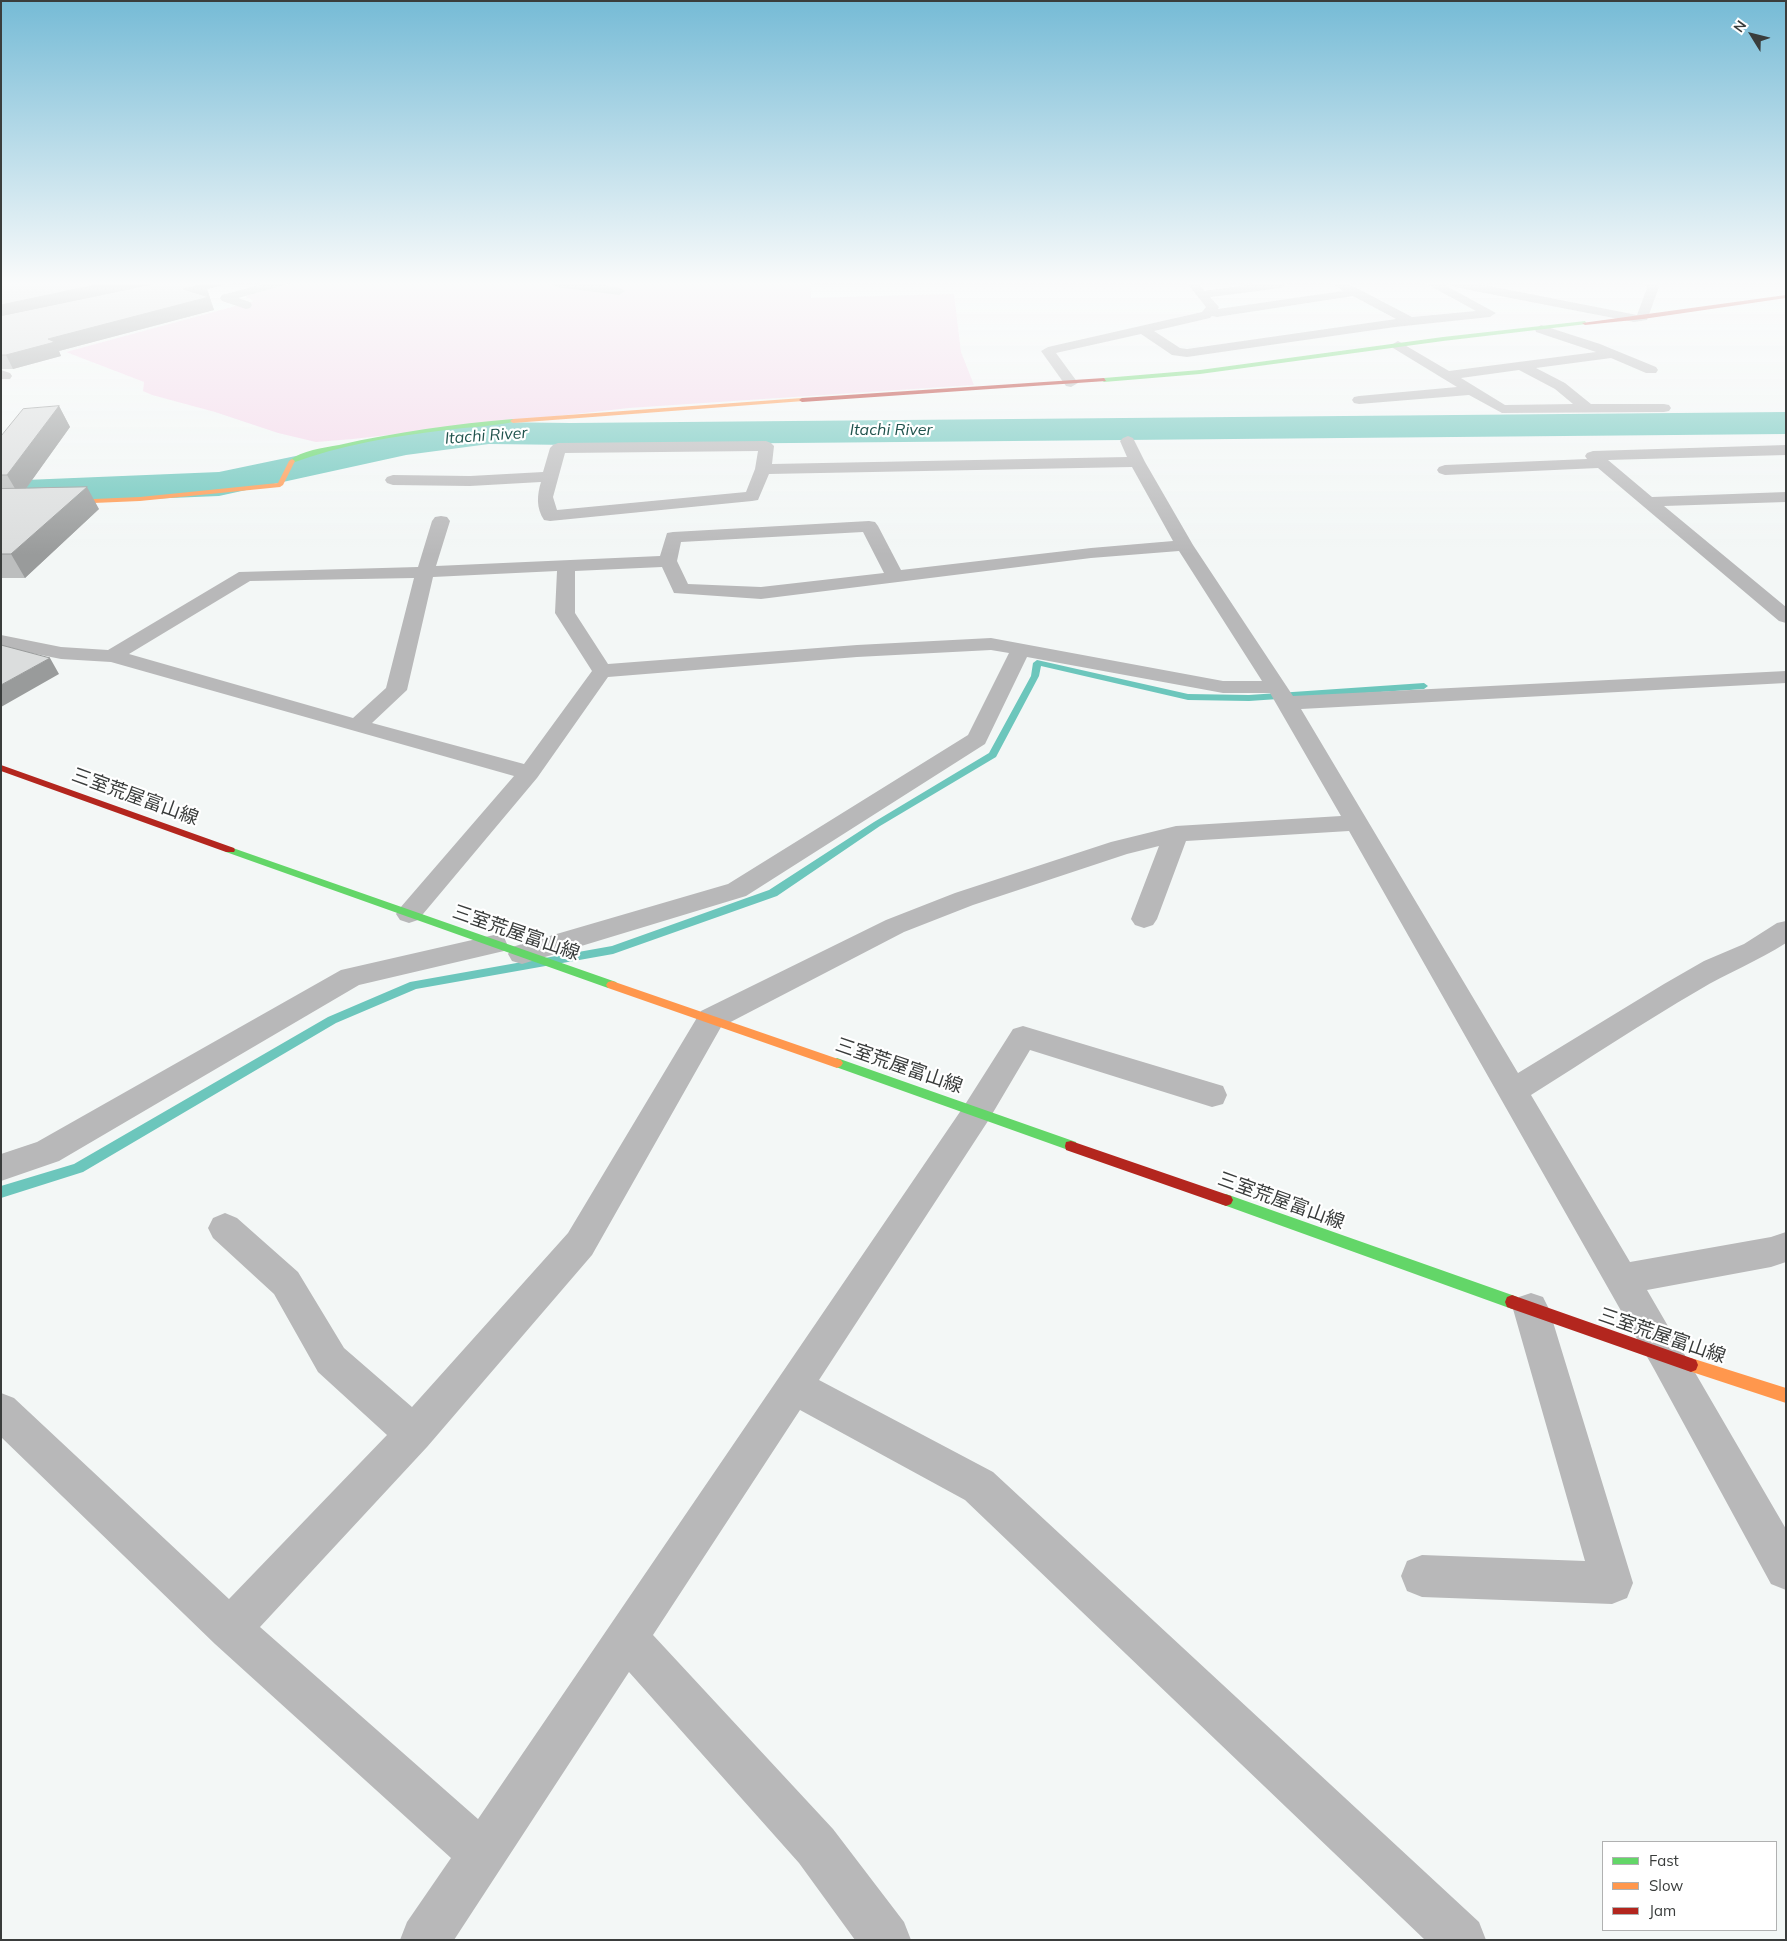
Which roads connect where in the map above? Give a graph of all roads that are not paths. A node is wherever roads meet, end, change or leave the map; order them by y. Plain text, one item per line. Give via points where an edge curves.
1 (1064, 374) edge
2 (1167, 374) edge
3 (1460, 374) edge
4 (1536, 374) edge
5 (1448, 375) joint
6 (1071, 383) junction
7 (1472, 390) junction
8 (1360, 400) dead end
9 (1587, 408) junction
10 (1664, 408) dead end
11 (1128, 441) dead end
12 (1786, 450) edge
13 (1137, 462) junction
14 (1601, 463) junction
15 (763, 469) junction
16 (1445, 470) dead end
17 (550, 477) junction
18 (392, 480) dead end
19 (1786, 497) edge
20 (1648, 502) junction
21 (1, 505) edge
22 (442, 521) dead end
23 (1184, 545) junction
24 (668, 561) junction
25 (566, 566) junction
26 (425, 572) junction
27 (895, 576) junction
28 (1786, 617) edge
29 (1, 641) edge
30 (1021, 649) junction
31 (112, 656) junction
32 (602, 671) junction
33 (1786, 677) edge
34 (1281, 695) junction
35 (358, 726) junction
36 (1, 768) edge
37 (529, 773) junction
38 (1356, 823) junction
39 (1176, 834) junction
40 (409, 914) junction
41 (1144, 919) dead end
42 (1786, 930) edge
43 (494, 944) junction
44 (522, 954) junction
45 (711, 1020) junction
46 (1512, 1092) junction
47 (1212, 1095) dead end
48 (977, 1112) junction
49 (1, 1168) edge
50 (225, 1228) dead end
51 (1786, 1247) edge
52 (1620, 1279) junction
53 (1531, 1309) junction
54 (1667, 1357) junction
55 (794, 1387) junction
56 (1786, 1396) edge
57 (1, 1411) edge
58 (414, 1434) junction
59 (1786, 1569) edge
60 (1422, 1576) dead end
61 (230, 1629) junction
62 (627, 1638) junction
63 (482, 1854) junction
64 (425, 1940) edge
65 (886, 1940) edge
66 (1461, 1940) edge

1 - 6 street
2 - 6 street
3 - 5 street
4 - 9 street via 1560,386
5 - 7 street
6 - 21 street via 477,424 361,441 312,453 293,460 280,485 223,494 94,503
7 - 8 street
7 - 9 street via 1502,409
9 - 10 street
11 - 13 street
12 - 14 street via 1593,456
13 - 15 street
13 - 23 street
14 - 16 street
14 - 20 street
15 - 17 street via 766,446 558,448
15 - 17 street via 752,496 550,516 545,497
17 - 18 street
19 - 20 street
20 - 28 street
22 - 26 street
23 - 27 street
23 - 34 street
24 - 25 street
24 - 27 street via 681,589 761,593
24 - 27 street via 673,537 869,526
25 - 26 street
25 - 32 street via 565,613
26 - 31 street via 246,576
26 - 35 street via 396,690
29 - 31 street via 62,654
30 - 32 street via 991,644 857,651
30 - 34 street
30 - 44 street via 976,739 737,890
31 - 35 street
32 - 37 street
33 - 34 street
34 - 38 street
35 - 37 street
36 - 40 street, 三室荒屋富山線
37 - 40 street
38 - 39 street
38 - 46 street
39 - 41 street
39 - 45 street via 1120,848 964,899 896,926
40 - 43 street, 三室荒屋富山線
42 - 46 street via 1754,951 1674,990
43 - 44 street, 三室荒屋富山線
43 - 49 street via 351,977 48,1152
44 - 45 street, 三室荒屋富山線
45 - 48 street, 三室荒屋富山線
45 - 58 street via 580,1244
46 - 52 street
47 - 48 street via 1023,1037
48 - 53 street, 三室荒屋富山線
48 - 55 street
50 - 58 street via 286,1283 331,1360
51 - 52 street
52 - 54 street
53 - 54 street, 三室荒屋富山線
53 - 60 street via 1612,1583
54 - 56 street, 三室荒屋富山線
54 - 59 street
55 - 62 street
55 - 66 street via 979,1486
57 - 61 street
58 - 61 street
61 - 63 street
62 - 63 street
62 - 65 street via 816,1846
63 - 64 street

